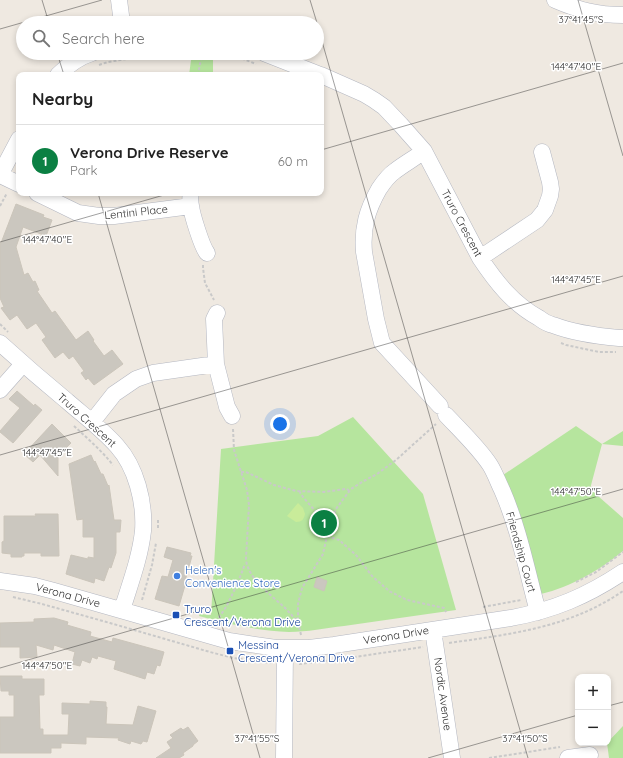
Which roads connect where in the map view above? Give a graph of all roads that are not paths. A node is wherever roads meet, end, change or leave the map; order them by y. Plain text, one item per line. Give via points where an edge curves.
1 (119, 0) edge
2 (555, 0) edge
3 (623, 15) edge
4 (121, 16) edge
5 (87, 60) edge
6 (282, 60) edge
7 (62, 72) edge
8 (312, 72) edge
9 (324, 77) edge
10 (16, 145) edge
11 (424, 151) junction
12 (542, 152) dead end
13 (0, 175) edge
14 (16, 183) edge
15 (43, 196) edge
16 (191, 199) edge
17 (480, 258) junction
18 (205, 261) road end
19 (218, 313) road end
20 (623, 338) edge
21 (0, 343) edge
22 (23, 364) junction
23 (216, 364) junction
24 (0, 390) edge
25 (232, 416) road end
26 (92, 422) junction
27 (623, 572) edge
28 (0, 581) edge
29 (536, 605) junction
30 (122, 610) junction
31 (434, 637) junction
32 (285, 648) junction
33 (564, 752) edge
34 (590, 752) edge
35 (284, 758) edge
36 (452, 758) edge

1 - 4 street
2 - 3 street via 595,14
5 - 7 street via 74,62
6 - 8 street, Truro Crescent
9 - 11 street, Truro Crescent via 364,94 384,107
10 - 13 street
11 - 17 street, Truro Crescent
11 - 29 street, Friendship Court via 386,179 370,207 365,223 364,252 380,338 382,344 441,415 490,466 516,525
12 - 17 street via 551,189 545,210 537,220
13 - 14 street
15 - 16 street, Lentini Place via 78,213 99,216 114,216
16 - 18 street, Lentini Place
17 - 20 street, Truro Crescent via 509,296 532,314 552,325 572,331
19 - 23 street via 214,319
21 - 22 street, Truro Crescent
22 - 24 street
22 - 26 street, Truro Crescent
23 - 25 street via 227,407
23 - 26 street via 153,373 136,379 114,394
26 - 30 street, Truro Crescent via 126,458 135,476 142,500 143,530 137,562
27 - 29 street, Verona Drive via 579,598 550,609
28 - 30 street, Verona Drive via 35,586
29 - 31 street, Verona Drive via 511,618
30 - 32 street, Verona Drive via 230,641
31 - 32 street, Verona Drive
31 - 36 street, Nordic Avenue
32 - 35 street
33 - 34 street

